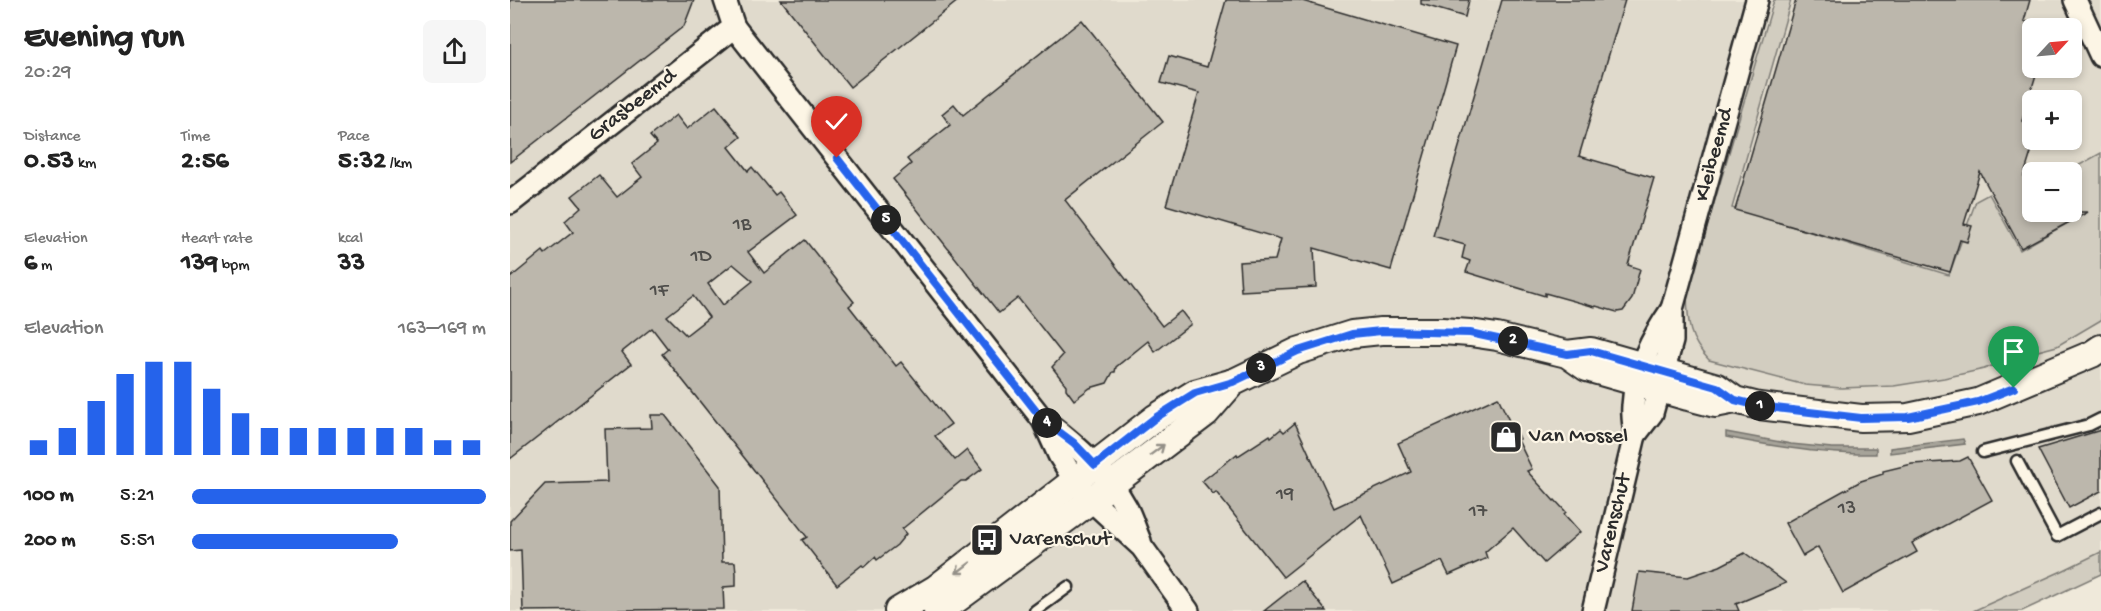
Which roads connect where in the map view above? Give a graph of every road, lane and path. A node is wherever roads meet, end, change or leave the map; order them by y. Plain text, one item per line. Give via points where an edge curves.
1 (725, 0) edge
2 (1757, 0) edge
3 (2075, 0) edge
4 (734, 27) junction
5 (2101, 56) edge
6 (510, 203) edge
7 (2101, 348) edge
8 (1650, 377) junction
9 (1233, 382) junction
10 (2101, 419) edge
11 (1983, 452) dead end
12 (2017, 461) dead end
13 (1085, 473) junction
14 (1101, 493) junction
15 (2101, 513) edge
16 (1068, 587) dead end
17 (898, 611) edge
18 (937, 611) edge
19 (1035, 611) edge
20 (1188, 611) edge
21 (1593, 611) edge

1 - 4 street
2 - 8 street, Kleibeemd via 1672,309 1672,341
3 - 5 street
4 - 6 street, Grasbeemd
4 - 13 street via 1043,420 1074,443
7 - 8 street via 1978,402 1908,417 1809,413 1735,400 1715,404
8 - 9 street via 1587,368 1567,354 1470,333 1381,331 1329,340
8 - 21 street, Varenschut via 1633,408 1635,435
9 - 13 street via 1195,393 1155,418
14 -> 9 street via 1206,413
10 - 11 lane
12 - 15 lane via 2057,536
13 - 14 street
13 -> 17 street via 935,590
14 - 18 street
14 - 20 street via 1126,507 1142,547
16 - 19 lane

